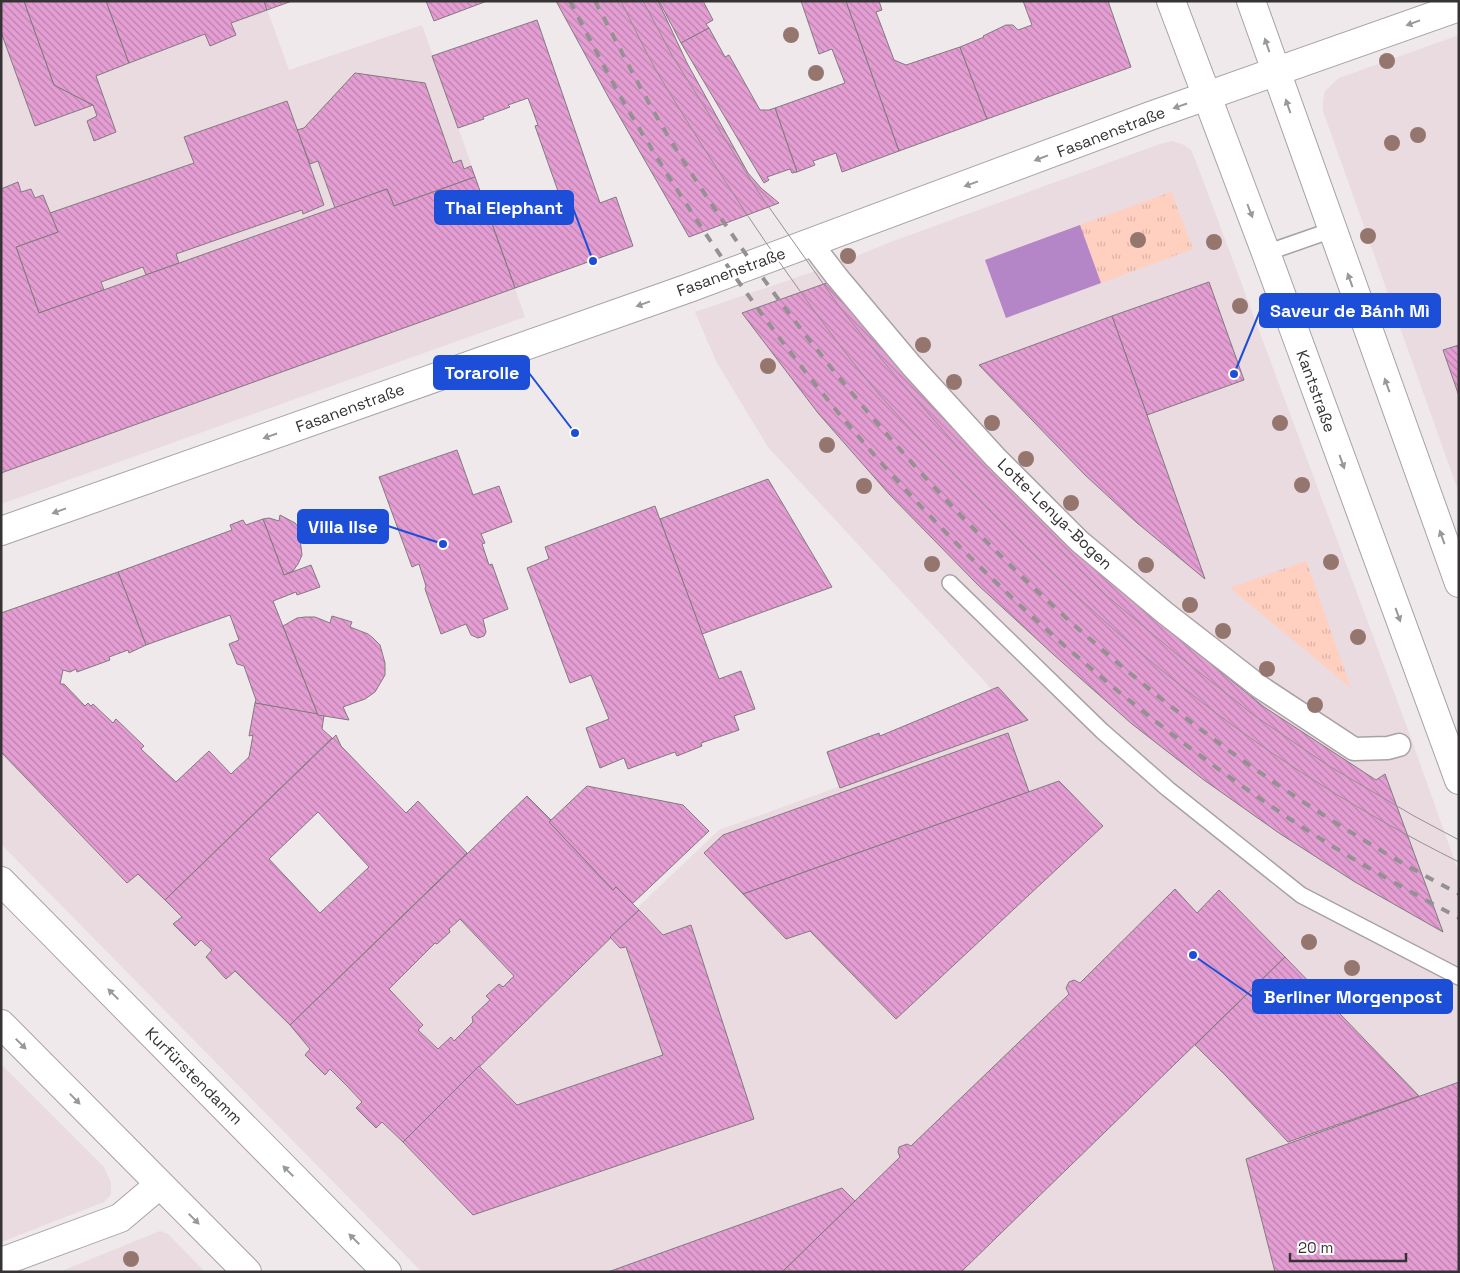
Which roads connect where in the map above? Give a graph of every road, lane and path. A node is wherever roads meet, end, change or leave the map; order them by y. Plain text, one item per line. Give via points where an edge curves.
1 (1171, 1) edge
2 (1251, 1) edge
3 (1459, 7) edge
4 (1276, 72) junction
5 (1207, 96) junction
6 (1332, 230) junction
7 (812, 243) junction
8 (1266, 253) junction
9 (1, 531) edge
10 (950, 583) dead end
11 (1459, 583) edge
12 (1399, 745) dead end
13 (1459, 780) edge
14 (1, 881) edge
15 (1459, 977) edge
16 (1, 1024) edge
17 (159, 1185) junction
18 (1, 1262) edge
19 (247, 1272) edge
20 (387, 1272) edge

1 - 5 main road, Kantstraße
4 -> 2 main road
3 -> 4 main road, Fasanenstraße
4 - 5 main road, Fasanenstraße
6 -> 4 main road
5 -> 7 main road, Fasanenstraße
5 -> 8 main road, Kantstraße
6 - 8 lane
11 -> 6 main road
7 -> 9 main road, Fasanenstraße
7 - 12 street, Lotte-Lenya-Bogen via 911,366 1079,541 1260,687 1354,749
8 -> 13 main road, Kantstraße
10 - 15 lane via 1102,731 1168,789 1301,895
20 -> 14 main road, Kurfürstendamm
16 -> 17 main road
17 - 18 main road via 120,1218
17 -> 19 main road

